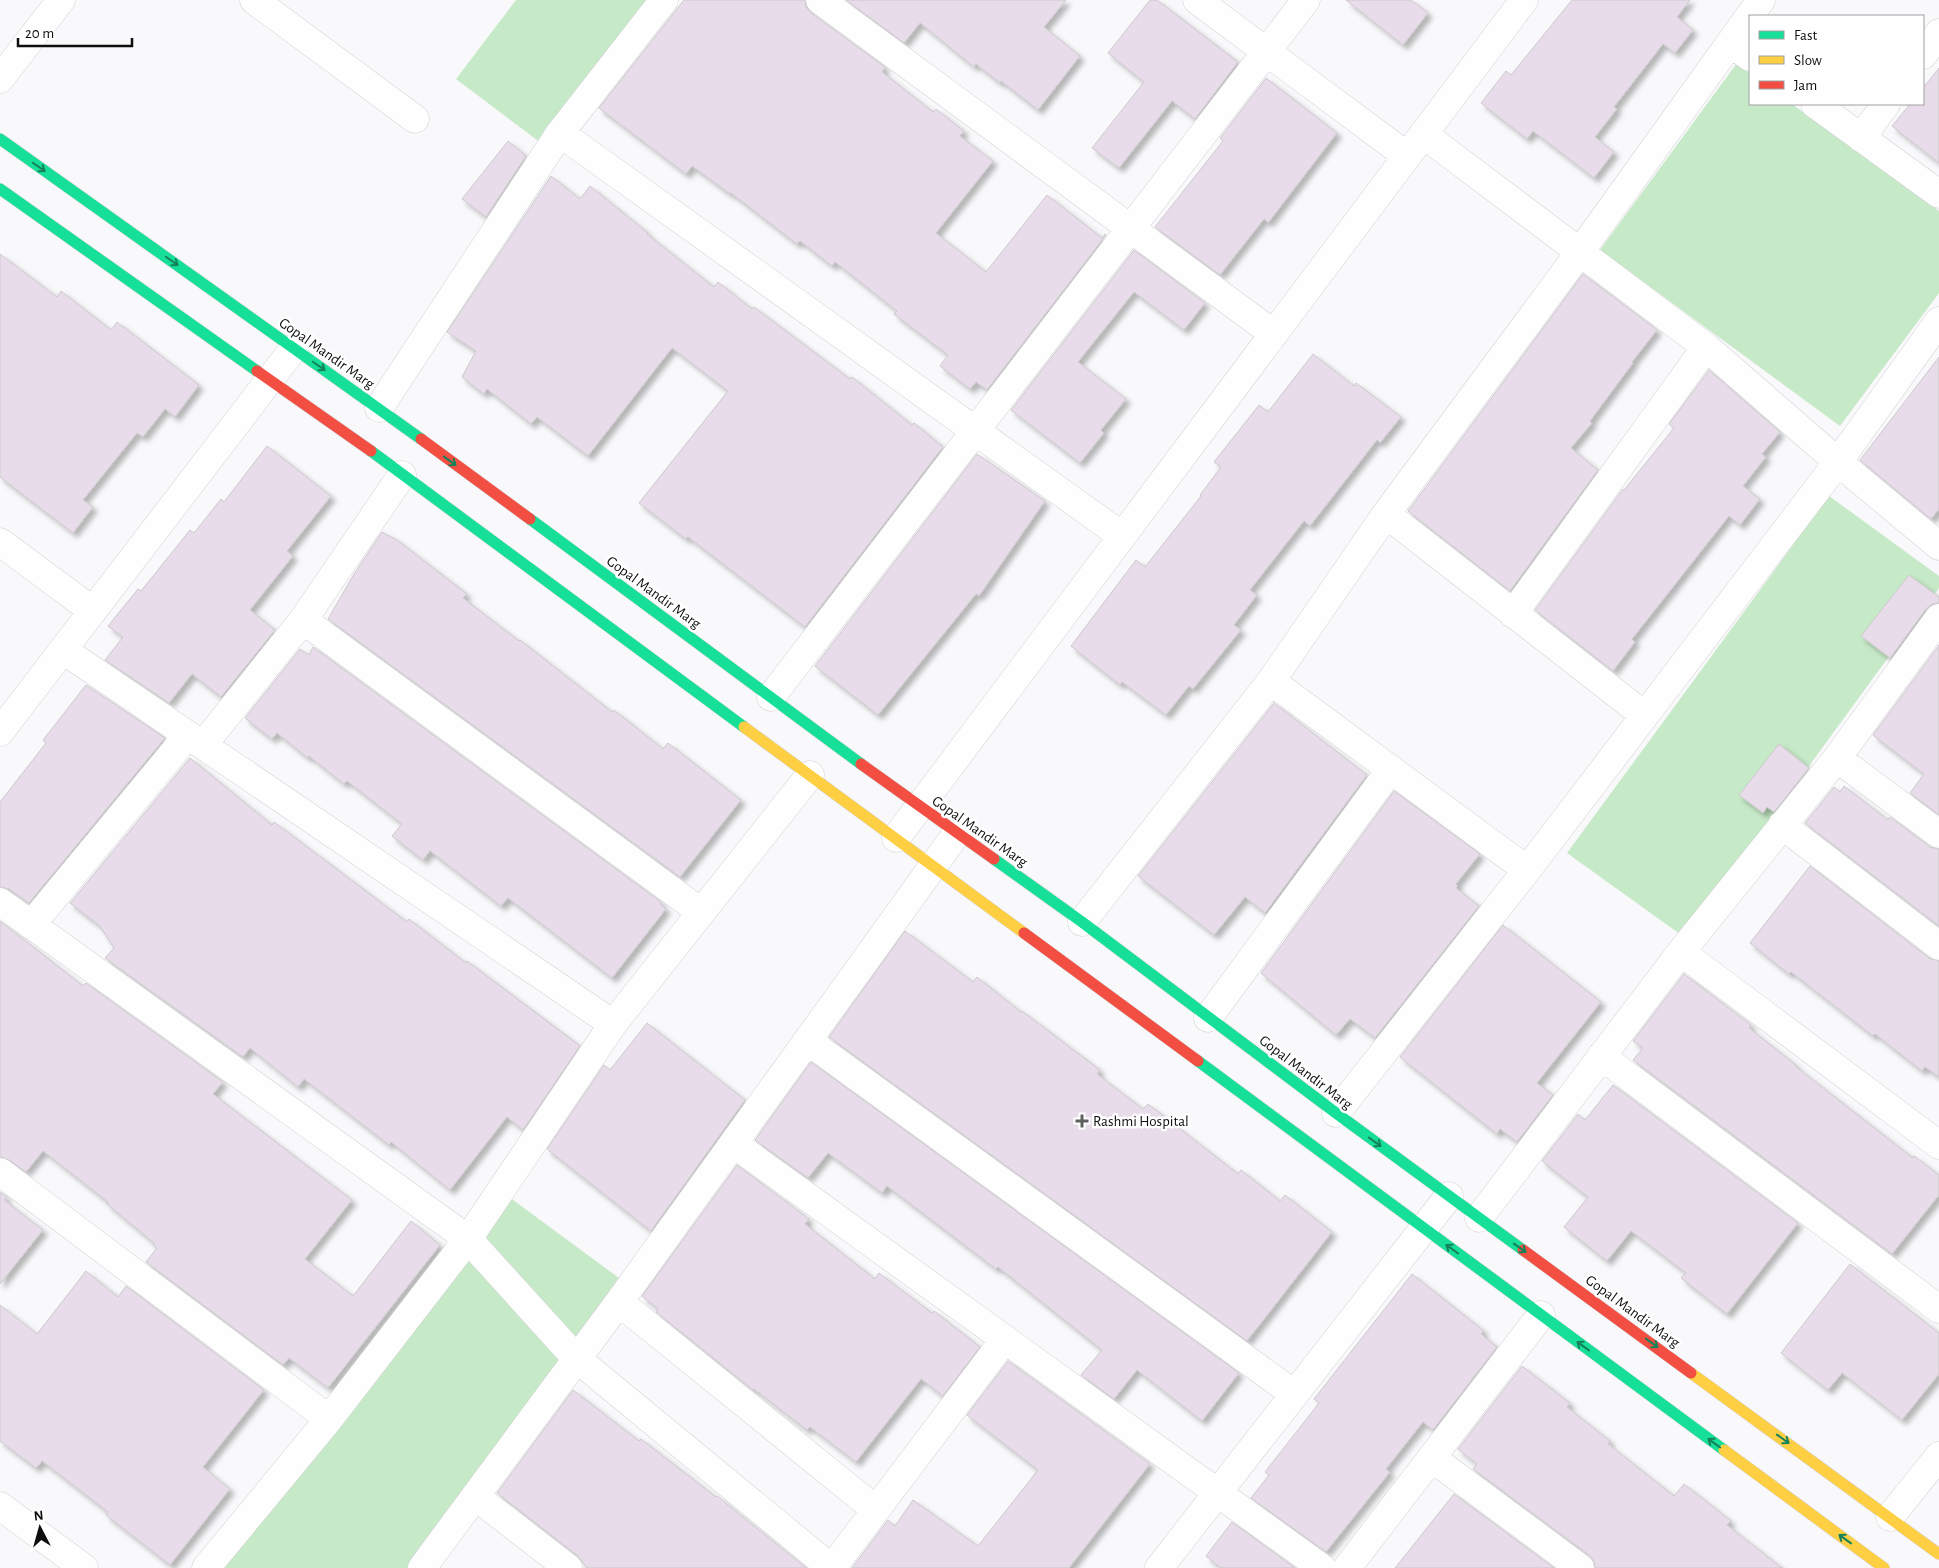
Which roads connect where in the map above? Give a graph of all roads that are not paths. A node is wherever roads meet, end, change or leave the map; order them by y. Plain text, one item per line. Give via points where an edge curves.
1 (61, 0) edge
2 (254, 0) edge
3 (664, 0) edge
4 (820, 0) edge
5 (1197, 0) edge
6 (1306, 0) edge
7 (1524, 0) edge
8 (1762, 0) edge
9 (1755, 15) edge
10 (1749, 30) edge
11 (1939, 32) edge
12 (1740, 50) edge
13 (1266, 51) junction
14 (1924, 54) edge
15 (0, 79) edge
16 (1815, 105) edge
17 (1885, 105) edge
18 (415, 119) dead end
19 (560, 133) junction
20 (1423, 134) junction
21 (0, 138) edge
22 (1862, 138) junction
23 (1407, 156) junction
24 (0, 189) edge
25 (1939, 194) edge
26 (1130, 228) junction
27 (1580, 252) junction
28 (1939, 321) edge
29 (1274, 334) junction
30 (1706, 346) junction
31 (294, 348) junction
32 (270, 380) junction
33 (379, 408) junction
34 (975, 431) junction
35 (1838, 462) junction
36 (402, 475) junction
37 (1386, 514) junction
38 (1122, 536) junction
39 (0, 542) edge
40 (1939, 546) edge
41 (93, 611) junction
42 (1513, 614) junction
43 (1939, 618) edge
44 (303, 620) junction
45 (63, 650) junction
46 (1271, 681) junction
47 (771, 697) junction
48 (1644, 715) junction
49 (0, 732) edge
50 (195, 740) junction
51 (1837, 758) junction
52 (1391, 769) junction
53 (810, 775) junction
54 (920, 807) junction
55 (1782, 825) junction
56 (957, 833) junction
57 (1939, 834) edge
58 (896, 838) junction
59 (934, 867) junction
60 (1527, 870) junction
61 (0, 902) edge
62 (701, 912) junction
63 (1082, 922) junction
64 (31, 925) junction
65 (1939, 946) edge
66 (1681, 952) junction
67 (1208, 1018) junction
68 (613, 1024) junction
69 (808, 1041) junction
70 (1601, 1056) junction
71 (1336, 1113) junction
72 (734, 1144) junction
73 (1939, 1145) edge
74 (0, 1172) edge
75 (1450, 1196) junction
76 (1479, 1218) junction
77 (1424, 1229) junction
78 (468, 1239) junction
79 (620, 1302) junction
80 (1939, 1309) edge
81 (1541, 1315) junction
82 (1005, 1339) junction
83 (576, 1358) junction
84 (1294, 1394) junction
85 (328, 1419) junction
86 (1939, 1456) edge
87 (1432, 1458) junction
88 (1218, 1492) junction
89 (475, 1496) junction
90 (0, 1506) edge
91 (876, 1510) junction
92 (1890, 1517) junction
93 (1939, 1554) edge
94 (84, 1568) edge
95 (206, 1568) edge
96 (422, 1568) edge
97 (568, 1568) edge
98 (832, 1568) edge
99 (1159, 1568) edge
100 (1322, 1568) edge
101 (1348, 1568) edge
102 (1580, 1568) edge
103 (1884, 1568) edge

1 - 15 street
2 - 18 street
3 - 19 street
4 - 26 street
5 - 13 street
6 - 13 street
7 - 20 street
8 - 9 street
10 - 12 street
11 - 14 street
12 - 27 street
13 - 23 street
13 - 26 street
16 - 22 street
17 - 22 street
19 - 33 street
19 - 34 street
20 - 23 street
20 - 27 street
21 -> 31 street, Gopal Mandir Marg
22 - 25 street
23 - 29 street
24 - 32 street
26 - 29 street
26 - 34 street
27 - 30 street
27 - 37 street
28 - 35 street
29 - 38 street
30 - 35 street
30 - 42 street
31 - 32 street
31 -> 33 street, Gopal Mandir Marg
32 - 36 street
32 - 41 street
33 -> 47 street, Gopal Mandir Marg
34 - 38 street
34 - 47 street
35 - 40 street
35 - 48 street
36 - 44 street
36 - 53 street
37 - 42 street
37 - 46 street
38 - 54 street
39 - 41 street
41 - 45 street
42 - 48 street
43 - 51 street
44 - 50 street
44 - 62 street
45 - 49 street
45 - 50 street
46 - 52 street
46 - 63 street
47 - 54 street, Gopal Mandir Marg
48 - 60 street
50 - 64 street
50 - 68 street
51 - 55 street
51 - 57 street
52 - 60 street
52 - 67 street
53 - 58 street
53 - 62 street
54 - 56 street, Gopal Mandir Marg
54 - 58 street
55 - 65 street
55 - 66 street
56 - 59 street
56 - 63 street, Gopal Mandir Marg
58 - 59 street
59 - 69 street
59 - 77 street
60 - 71 street
61 - 64 street
62 - 68 street
63 - 67 street, Gopal Mandir Marg
64 - 78 street
66 - 70 street
66 - 73 street
67 - 71 street, Gopal Mandir Marg
68 - 78 street
69 - 72 street
69 - 84 street
70 - 76 street
70 - 80 street
71 -> 75 street, Gopal Mandir Marg
72 - 79 street
72 - 82 street
74 - 85 street
75 - 76 street, Gopal Mandir Marg
75 - 77 street
76 -> 92 street, Gopal Mandir Marg
81 -> 77 street
77 - 84 street
78 - 83 street
78 - 85 street
79 - 83 street
79 - 91 street
81 - 87 street
103 -> 81 street
82 - 88 street
82 - 91 street
83 - 89 street
83 - 98 street
84 - 88 street
85 - 95 street
86 - 92 street
87 - 101 street
87 - 102 street
88 - 99 street
88 - 100 street
89 - 96 street
89 - 97 street
90 - 94 street
91 - 98 street
92 - 93 street, Gopal Mandir Marg

